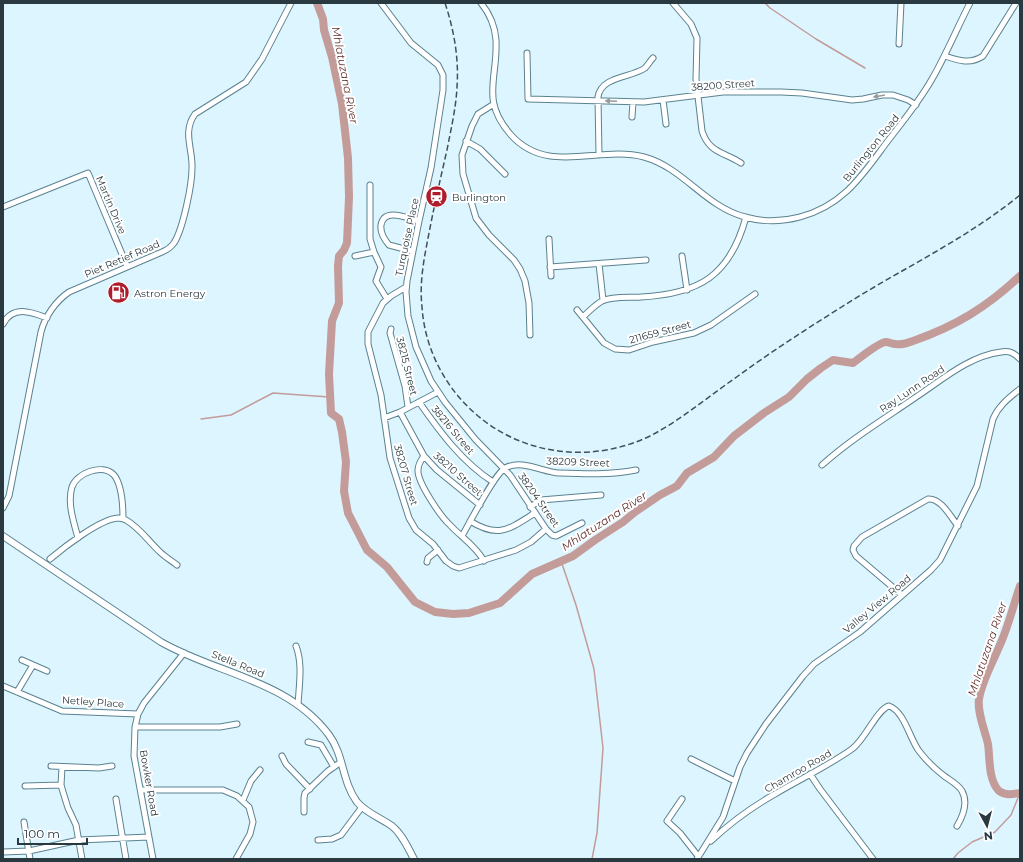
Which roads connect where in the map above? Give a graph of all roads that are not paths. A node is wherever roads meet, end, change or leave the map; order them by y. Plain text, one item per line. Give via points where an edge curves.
1 (291, 3) edge
2 (381, 3) edge
3 (482, 3) edge
4 (673, 3) edge
5 (901, 3) edge
6 (970, 3) edge
7 (1016, 3) edge
8 (899, 44) dead end
9 (527, 53) dead end
10 (944, 56) junction
11 (653, 58) dead end
12 (698, 96) junction
13 (598, 100) junction
14 (663, 100) junction
15 (633, 102) junction
16 (494, 104) junction
17 (916, 105) junction
18 (632, 117) dead end
19 (666, 124) dead end
20 (466, 142) junction
21 (599, 155) junction
22 (740, 163) dead end
23 (505, 174) dead end
24 (370, 185) dead end
25 (3, 208) edge
26 (746, 217) junction
27 (419, 221) junction
28 (549, 239) dead end
29 (412, 251) junction
30 (374, 252) junction
31 (355, 256) dead end
32 (682, 256) dead end
33 (646, 260) dead end
34 (599, 264) junction
35 (127, 266) junction
36 (550, 267) junction
37 (551, 276) dead end
38 (406, 288) junction
39 (687, 290) junction
40 (755, 294) dead end
41 (387, 299) junction
42 (603, 300) junction
43 (577, 310) dead end
44 (583, 317) junction
45 (47, 318) junction
46 (3, 324) edge
47 (391, 329) dead end
48 (530, 334) dead end
49 (1020, 359) edge
50 (1020, 389) edge
51 (438, 392) junction
52 (419, 402) junction
53 (408, 407) junction
54 (400, 412) junction
55 (384, 418) junction
56 (424, 456) junction
57 (822, 465) dead end
58 (504, 469) junction
59 (636, 470) dead end
60 (493, 482) junction
61 (601, 495) dead end
62 (480, 505) junction
63 (530, 506) junction
64 (3, 508) edge
65 (535, 513) junction
66 (123, 519) junction
67 (470, 521) junction
68 (582, 523) dead end
69 (958, 526) junction
70 (546, 529) junction
71 (3, 536) edge
72 (462, 536) junction
73 (78, 538) junction
74 (438, 550) junction
75 (50, 559) dead end
76 (484, 560) junction
77 (426, 562) dead end
78 (177, 565) dead end
79 (902, 595) junction
80 (296, 646) dead end
81 (184, 653) junction
82 (22, 660) dead end
83 (33, 664) junction
84 (47, 671) dead end
85 (3, 686) edge
86 (17, 692) junction
87 (298, 704) junction
88 (138, 714) junction
89 (237, 724) dead end
90 (135, 727) junction
91 (308, 742) dead end
92 (282, 756) dead end
93 (691, 759) dead end
94 (341, 762) junction
95 (51, 766) dead end
96 (112, 766) dead end
97 (62, 767) junction
98 (334, 767) junction
99 (260, 770) dead end
100 (810, 774) junction
101 (735, 781) junction
102 (61, 785) junction
103 (24, 786) dead end
104 (310, 789) junction
105 (141, 790) junction
106 (116, 799) dead end
107 (682, 799) dead end
108 (243, 800) junction
109 (362, 807) junction
110 (304, 812) dead end
111 (24, 822) dead end
112 (957, 826) dead end
113 (123, 838) junction
114 (149, 838) junction
115 (79, 840) junction
116 (318, 840) dead end
117 (707, 844) junction
118 (28, 851) junction
119 (3, 852) edge
120 (698, 858) edge
121 (30, 859) edge
122 (82, 859) edge
123 (126, 859) edge
124 (153, 859) edge
125 (236, 859) edge
126 (414, 859) edge
127 (873, 859) edge

1 - 35 street, Piet Retief Road via 262,59 246,82 195,114 190,121 188,133 192,172 183,219 176,240 167,250
2 - 27 street, Turquoise Place via 411,43 438,65 443,74 443,90 431,168
3 - 16 street, Burlington Road via 492,21 496,40
4 - 12 street via 696,34
5 - 8 street
6 - 10 street, Burlington Road
7 - 10 street via 982,56 968,61
9 - 13 street, 38200 Street via 528,98
10 - 17 street, Burlington Road
11 - 13 street via 645,68 602,86
12 - 14 street, 38200 Street
17 -> 12 street, 38200 Street via 908,100 887,95 852,100 781,92 738,92
12 - 22 street via 703,135 717,152
15 -> 13 street, 38200 Street
13 - 21 street
14 - 15 street, 38200 Street
14 - 19 street
15 - 18 street
16 - 20 street via 478,114
16 - 21 street, Burlington Road via 506,129 531,150 555,158
17 - 26 street, Burlington Road via 866,169 834,202 811,214 788,220
20 - 23 street via 480,149
20 - 48 street via 462,163 474,214 520,269 529,303
21 - 26 street, Burlington Road via 628,154 662,164 710,200
24 - 30 street via 370,239
25 - 35 street, Martin Drive via 88,173
26 - 39 street via 736,246 725,263 711,277
27 - 29 street, Turquoise Place
27 - 29 street via 391,214 382,221 381,231 387,243
28 - 36 street
29 - 38 street, Turquoise Place
30 - 31 street
30 - 41 street via 381,266 376,281
32 - 39 street
33 - 34 street
34 - 36 street
34 - 42 street
35 - 45 street, Piet Retief Road via 69,292
36 - 37 street
38 - 41 street, 38207 Street
38 - 51 street, Turquoise Place via 408,316 414,341 425,370
39 - 42 street via 668,295
40 - 44 street, 211659 Street via 715,322 694,333 628,350 615,349 604,343
41 - 55 street, 38207 Street via 368,334
42 - 44 street
43 - 44 street, 211659 Street
45 - 46 street via 28,312 18,312 6,318
45 - 64 street, Piet Retief Road via 41,332 10,492
47 - 53 street, 38215 Street
49 - 57 street, Ray Lunn Road via 1012,352 1002,351 970,363 873,426
50 - 69 street, Valley View Road via 1002,403 996,412 977,486
51 - 52 street
51 - 58 street, Turquoise Place via 475,439
52 - 53 street
52 - 60 street, 38216 Street via 458,454
53 - 54 street
54 - 55 street
54 - 56 street, 38210 Street
55 - 74 street, 38207 Street via 390,458 409,518 416,530
56 - 62 street, 38210 Street
56 - 72 street via 418,469 421,482 439,513
58 - 59 street, 38209 Street via 521,465 550,472
58 - 60 street
58 - 63 street, 38204 Street
60 - 62 street
61 - 63 street via 541,500
62 - 67 street
63 - 65 street, 38204 Street
65 - 67 street via 504,530 486,530
65 - 70 street, 38204 Street
66 - 73 street via 116,518 102,523
66 - 73 street via 122,492 114,476 103,470 90,471 75,482 72,489 72,511
66 - 78 street
67 - 72 street
68 - 70 street, 38204 Street via 556,536
69 - 79 street, Valley View Road via 936,565
69 - 79 street via 932,498 862,537 854,546 856,556
70 - 76 street, 38207 Street via 525,546
71 - 81 main road, Stella Road via 148,635
72 - 76 street
73 - 75 street
74 - 76 street, 38207 Street via 446,561 456,568
74 - 77 street
79 - 101 street, Valley View Road via 860,632 814,664 755,739
80 - 87 street via 300,663
81 - 87 main road, Stella Road via 268,687
81 - 88 street, Bowker Road
82 - 83 street
83 - 84 street
83 - 86 street
85 - 86 street, Netley Place
86 - 88 street, Netley Place via 62,711
87 - 94 main road, Stella Road via 328,734
88 - 90 street, Bowker Road
89 - 90 street via 220,727
90 - 105 street, Bowker Road via 133,750
91 - 98 street via 321,745
92 - 104 street via 286,764
93 - 101 street
94 - 98 street
94 - 109 main road, Stella Road via 351,792
95 - 97 street
96 - 97 street
97 - 102 street
98 - 104 street
99 - 108 street via 251,781
100 - 112 street, Chamroo Road via 856,747 883,709 889,706 897,710 920,752 962,791 964,807
100 - 117 street, Chamroo Road via 763,801
100 - 127 street
101 - 117 street, Valley View Road via 723,816
102 - 103 street
102 - 115 street
104 - 110 street via 304,795
105 - 108 street via 223,790
105 - 114 street, Bowker Road
106 - 113 street
107 - 120 street via 667,821 680,833
108 - 125 street via 249,807 253,826
109 - 116 street via 341,835
109 - 126 main road, Stella Road via 395,829
111 - 118 street
113 - 114 street
113 - 115 street
113 - 123 street
114 - 124 street, Bowker Road
115 - 118 street
115 - 122 street
117 - 120 street, Valley View Road
118 - 119 street
118 - 121 street

